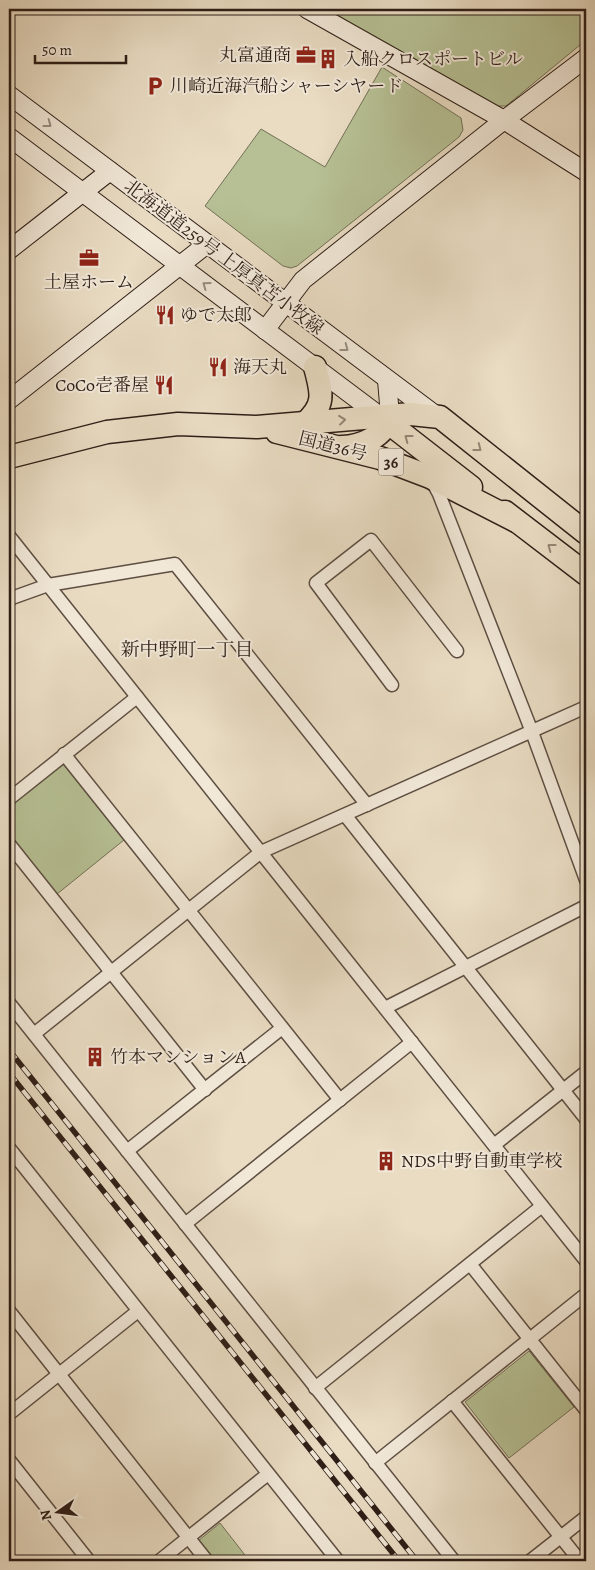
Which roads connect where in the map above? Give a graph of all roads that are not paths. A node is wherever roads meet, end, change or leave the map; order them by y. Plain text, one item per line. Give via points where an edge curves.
1 (308, 9) edge
2 (586, 58) edge
3 (9, 94) edge
4 (504, 120) junction
5 (9, 137) edge
6 (110, 171) junction
7 (586, 172) edge
8 (83, 192) junction
9 (207, 244) junction
10 (9, 250) edge
11 (180, 266) junction
12 (285, 302) junction
13 (265, 330) junction
14 (315, 367) junction
15 (388, 380) junction
16 (9, 400) edge
17 (440, 417) junction
18 (386, 419) junction
19 (304, 424) junction
20 (257, 427) junction
21 (336, 448) junction
22 (9, 456) edge
23 (430, 477) junction
24 (516, 521) junction
25 (586, 533) edge
26 (9, 536) edge
27 (586, 574) edge
28 (48, 585) junction
29 (9, 599) edge
30 (457, 651) dead end
31 (392, 685) dead end
32 (137, 696) junction
33 (586, 707) edge
34 (532, 732) junction
35 (64, 754) junction
36 (9, 799) edge
37 (367, 805) junction
38 (345, 815) junction
39 (9, 844) edge
40 (261, 852) junction
41 (586, 880) edge
42 (586, 906) edge
43 (188, 910) junction
44 (466, 967) junction
45 (111, 972) junction
46 (9, 1003) edge
47 (385, 1008) junction
48 (282, 1028) junction
49 (34, 1034) junction
50 (412, 1042) junction
51 (586, 1072) edge
52 (205, 1090) junction
53 (563, 1090) junction
54 (340, 1100) junction
55 (586, 1118) edge
56 (494, 1145) junction
57 (9, 1148) edge
58 (127, 1152) junction
59 (542, 1206) junction
60 (185, 1224) junction
61 (586, 1261) edge
62 (470, 1264) junction
63 (586, 1294) edge
64 (138, 1310) junction
65 (9, 1312) edge
66 (530, 1339) junction
67 (59, 1374) junction
68 (315, 1388) junction
69 (452, 1401) junction
70 (586, 1410) edge
71 (9, 1414) edge
72 (9, 1460) edge
73 (375, 1462) junction
74 (268, 1474) junction
75 (586, 1516) edge
76 (561, 1537) junction
77 (188, 1538) junction
78 (89, 1561) edge
79 (159, 1561) edge
80 (207, 1561) edge
81 (338, 1561) edge
82 (454, 1561) edge
83 (530, 1561) edge
84 (580, 1561) edge

1 - 4 street
2 - 4 street
3 -> 6 street, 北海道道259号 上厚真苫小牧線
4 - 7 street
4 - 12 street via 303,280
5 - 8 street, 北海道道259号 上厚真苫小牧線
6 - 8 street
6 - 9 street, 北海道道259号 上厚真苫小牧線
8 - 10 street
8 - 11 street, 北海道道259号 上厚真苫小牧線
9 - 11 street
9 - 12 street, 北海道道259号 上厚真苫小牧線
13 -> 11 street, 北海道道259号 上厚真苫小牧線
11 - 16 street
12 - 13 street
12 -> 15 street, 北海道道259号 上厚真苫小牧線
13 - 14 street, 北海道道259号 上厚真苫小牧線
14 - 18 street, 北海道道259号 上厚真苫小牧線
14 - 19 highway via 322,394 316,414
15 - 17 street, 北海道道259号 上厚真苫小牧線
15 - 18 street
17 - 18 highway, 国道36号 / 36 via 411,414
17 -> 25 highway
19 -> 18 highway, 国道36号 / 36
18 - 21 highway, 36 via 370,441 355,447
24 -> 18 highway, 国道36号 / 36
19 - 20 highway, 国道36号 / 36
20 - 21 highway, 国道36号 / 36
20 - 22 highway, 国道36号 / 36 via 178,424 108,432
21 - 23 highway, 国道36号 / 36 via 380,458
23 - 24 highway, 国道36号 / 36
23 - 34 street
27 -> 24 highway, 国道36号 / 36
26 - 28 street
28 - 29 street
28 - 32 street
28 - 37 street via 175,564
30 - 31 street via 371,540 316,583
32 - 35 street
32 - 40 street
33 - 34 street
34 - 37 street
34 - 41 street
35 - 36 street
35 - 43 street
37 - 38 street
38 - 40 street
38 - 44 street
39 - 45 street
40 - 43 street
40 - 47 street
42 - 44 street
43 - 45 street
43 - 48 street
44 - 47 street
44 - 53 street
45 - 49 street
45 - 52 street
46 - 49 street
47 - 50 street
48 - 52 street
48 - 54 street
49 - 58 street
50 - 54 street
50 - 56 street
51 - 53 street
52 - 58 street
53 - 55 street
53 - 56 street
54 - 60 street
56 - 59 street
57 - 64 street
58 - 60 street
59 - 61 street
59 - 62 street
60 - 68 street
62 - 66 street
62 - 68 street
63 - 66 street
64 - 67 street
64 - 74 street
65 - 67 street
66 - 69 street
66 - 70 street
67 - 71 street
67 - 77 street
68 - 73 street
69 - 73 street
69 - 76 street
72 - 78 street
73 - 82 street
74 - 77 street
74 - 81 street
75 - 76 street
76 - 83 street
76 - 84 street
77 - 79 street
77 - 80 street

